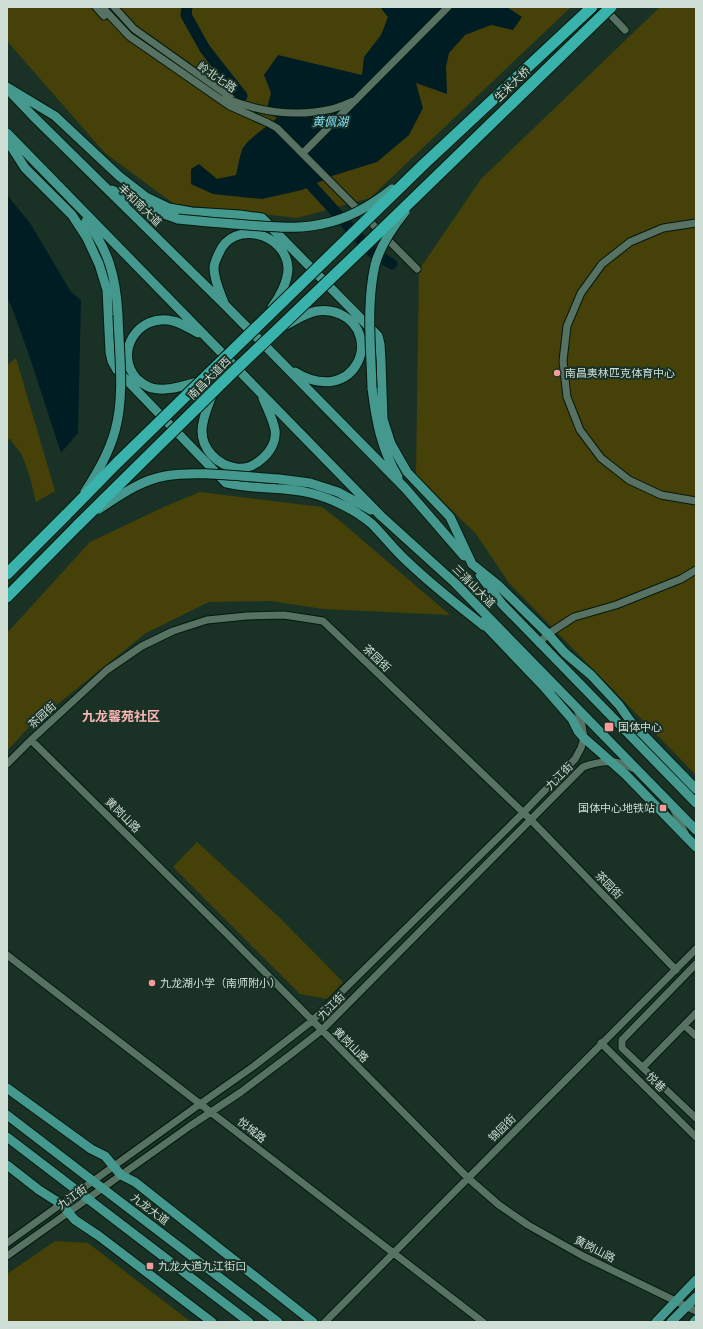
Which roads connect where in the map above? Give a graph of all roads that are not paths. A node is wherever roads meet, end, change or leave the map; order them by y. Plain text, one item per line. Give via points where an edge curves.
1 (96, 7) edge
2 (102, 7) edge
3 (109, 7) edge
4 (114, 7) edge
5 (448, 7) edge
6 (592, 7) edge
7 (604, 7) edge
8 (611, 7) edge
9 (625, 30) dead end
10 (7, 88) edge
11 (356, 100) junction
12 (238, 103) junction
13 (230, 106) junction
14 (7, 133) edge
15 (7, 140) edge
16 (303, 153) junction
17 (424, 165) junction
18 (431, 181) junction
19 (104, 187) junction
20 (62, 190) junction
21 (696, 222) edge
22 (417, 269) dead end
23 (225, 305) junction
24 (262, 322) junction
25 (277, 330) junction
26 (206, 338) junction
27 (257, 338) joint
28 (283, 365) junction
29 (201, 382) junction
30 (213, 392) junction
31 (261, 393) junction
32 (405, 488) junction
33 (696, 501) edge
34 (76, 506) junction
35 (381, 516) junction
36 (82, 522) junction
37 (472, 564) junction
38 (696, 570) edge
39 (7, 574) edge
40 (455, 583) junction
41 (7, 596) edge
42 (484, 626) junction
43 (548, 634) junction
44 (539, 643) junction
45 (545, 688) junction
46 (575, 705) junction
47 (584, 738) junction
48 (31, 740) junction
49 (611, 762) junction
50 (7, 764) edge
51 (642, 775) junction
52 (696, 789) edge
53 (696, 803) edge
54 (671, 804) junction
55 (523, 813) junction
56 (531, 820) junction
57 (696, 830) edge
58 (686, 836) junction
59 (696, 847) edge
60 (696, 949) edge
61 (7, 955) edge
62 (696, 964) edge
63 (676, 970) junction
64 (696, 1013) edge
65 (312, 1021) junction
66 (684, 1025) junction
67 (322, 1030) junction
68 (696, 1036) edge
69 (601, 1043) junction
70 (643, 1067) junction
71 (7, 1088) edge
72 (200, 1104) junction
73 (210, 1112) junction
74 (7, 1115) edge
75 (696, 1118) edge
76 (7, 1137) edge
77 (696, 1137) edge
78 (7, 1165) edge
79 (114, 1166) junction
80 (121, 1175) junction
81 (468, 1178) junction
82 (92, 1181) junction
83 (103, 1189) junction
84 (78, 1192) junction
85 (88, 1200) junction
86 (61, 1204) junction
87 (69, 1212) junction
88 (7, 1242) edge
89 (394, 1253) junction
90 (7, 1256) edge
91 (696, 1280) edge
92 (696, 1297) edge
93 (676, 1302) junction
94 (686, 1307) junction
95 (696, 1311) edge
96 (696, 1320) edge
97 (212, 1322) edge
98 (249, 1322) edge
99 (278, 1322) edge
100 (313, 1322) edge
101 (325, 1322) edge
102 (483, 1322) edge
103 (656, 1322) edge
104 (671, 1322) edge
105 (694, 1322) edge

1 - 13 street via 126,39 216,101
2 - 13 street via 130,36
3 - 12 street, 岭北七路 via 132,32
4 - 12 street via 134,29
5 - 11 street, 岭北七路
6 - 17 highway, 生米大桥
7 - 9 street
8 - 18 highway, 生米大桥, bridge
10 - 19 main road, 丰和南大道
10 - 37 main road via 55,116 119,176 146,197 168,208 262,218 378,336 383,419 391,444 407,472 450,517
11 - 12 street, 岭北七路 via 334,109 312,112 282,112
11 - 16 street, 岭北七路
13 - 16 street via 268,122
14 - 20 main road
15 - 42 main road via 25,168 72,215 87,238 107,290 110,352 117,370 226,482 240,486 310,493 358,513 409,563
16 - 22 street
17 - 19 main road, bridge via 364,209 340,219 298,228 178,219
17 - 24 highway, 南昌大道西, bridge
18 - 25 highway, 南昌大道西, bridge
18 - 32 main road, bridge via 386,240 375,264 370,301 372,388 376,417 384,450
19 - 23 main road, 丰和南大道
20 - 26 main road
20 - 34 main road, bridge via 90,225 107,257 117,291 120,401 115,432 99,469
21 - 33 street via 663,228 630,242 602,264 581,293 567,326 563,361 567,396 580,430 601,458 629,480 661,495
23 - 24 main road, bridge via 214,267 220,249 228,241 242,234 261,235 270,239 285,255 288,269 278,299
23 - 27 main road, 丰和南大道
24 - 29 highway, 南昌大道西, bridge
25 - 28 main road, bridge via 302,316 316,311 327,311 348,318 359,332 361,343 361,355 356,366 350,374 334,382 305,378
25 - 30 highway, 南昌大道西, bridge
26 - 29 main road via 173,321 154,320 138,329 129,346 129,366 143,385 165,390
26 - 31 main road, 三清山大道
27 - 28 main road, 三清山大道
28 - 32 main road, 三清山大道
29 - 34 highway, 南昌大道西, bridge
30 - 31 main road via 204,417 203,441 214,458 236,468 258,462 268,455 273,444 275,431
30 - 36 highway, 南昌大道西, bridge
31 - 35 main road, 三清山大道
32 - 37 main road, 三清山大道
34 - 39 highway, 南昌大道西, bridge
35 - 36 main road, bridge via 338,492 310,483 187,474 164,476 144,483 123,493
35 - 40 main road, 三清山大道
36 - 41 highway, 南昌大道西
37 - 43 main road via 498,585
37 - 44 main road, 三清山大道 via 502,604
38 - 43 street via 681,579 616,605 574,617
40 - 42 main road
40 - 46 main road, 三清山大道
42 - 45 main road
43 - 44 street
43 - 52 main road via 565,653 591,675 631,722
44 - 53 main road, 三清山大道
45 - 46 main road
45 - 47 main road via 572,719
46 - 47 street
46 - 51 main road, 三清山大道
47 - 49 main road
47 - 55 street, 九江街 via 575,759
48 - 50 street, 茶园街
48 - 55 street, 茶园街 via 107,670 142,646 173,631 207,620 284,615 323,621
48 - 65 street, 黄岗山路 via 222,928
49 - 51 street, 九江街 via 626,764
49 - 56 street, 九江街 via 598,762 583,767
49 - 58 main road
51 - 54 main road, 三清山大道
54 - 57 main road, 三清山大道
54 - 58 street
55 - 56 street, 茶园街
55 - 65 street, 九江街
56 - 63 street, 茶园街
56 - 67 street, 九江街
58 - 59 main road
60 - 63 street, 锦园街
61 - 72 street, 悦城路
62 - 70 street via 622,1040 622,1048
63 - 69 street, 锦园街
64 - 66 street
65 - 67 street, 黄岗山路
65 - 72 street, 九江街
66 - 68 street
66 - 70 street
67 - 73 street, 九江街 via 241,1092
67 - 81 street, 黄岗山路
69 - 77 street, 悦巷
69 - 81 street, 锦园街
70 - 75 street
71 - 79 main road via 90,1149 105,1156
72 - 73 street, 悦城路
72 - 79 street, 九江街
73 - 80 street, 九江街
73 - 89 street, 悦城路
74 - 82 main road, 九龙大道
76 - 84 main road
78 - 86 main road via 38,1190
79 - 80 main road
79 - 82 street, 九江街
80 - 83 street, 九江街
80 - 100 main road via 135,1182
81 - 89 street, 锦园街
81 - 93 street, 黄岗山路 via 499,1205 528,1225 583,1256
82 - 83 main road, 九龙大道
82 - 84 street, 九江街
83 - 85 street, 九江街
83 - 99 main road, 九龙大道
84 - 85 main road
84 - 86 street, 九江街
85 - 87 street, 九江街
85 - 98 main road
86 - 87 main road
86 - 88 street, 九江街
87 - 90 street, 九江街
87 - 97 main road via 75,1220
89 - 101 street, 锦园街
89 - 102 street, 悦城路
91 - 93 main road
92 - 94 main road
93 - 94 street, 黄岗山路
93 - 103 main road
94 - 95 street, 黄岗山路
94 - 104 main road
96 - 105 main road

